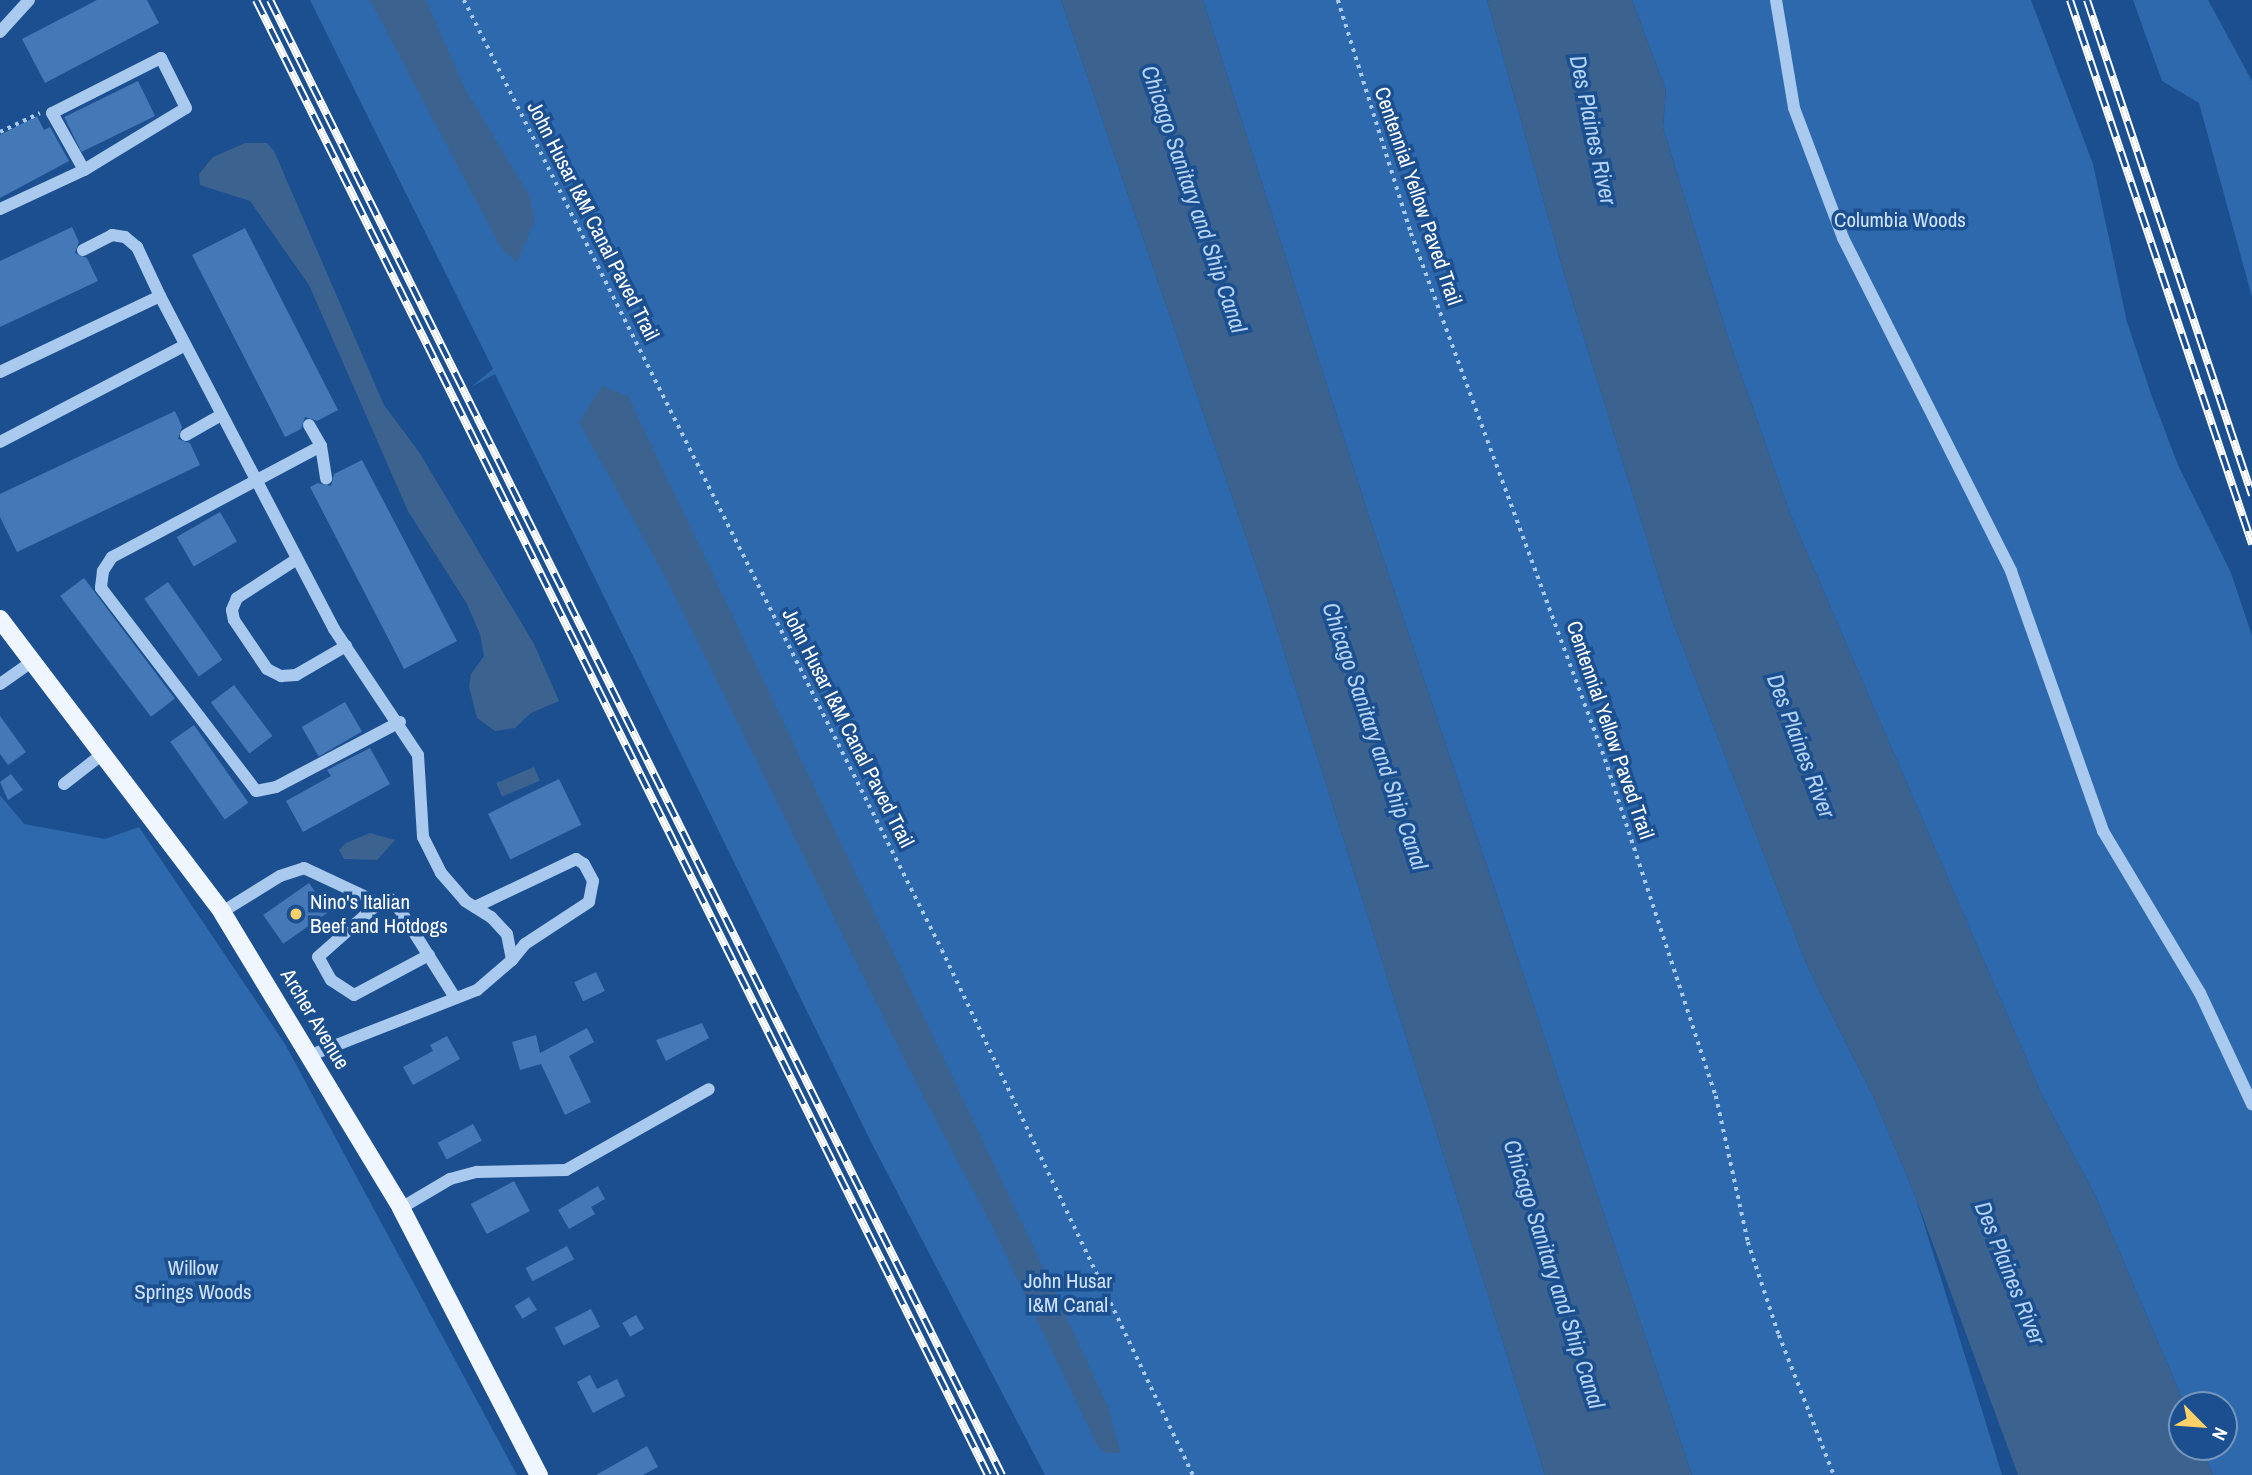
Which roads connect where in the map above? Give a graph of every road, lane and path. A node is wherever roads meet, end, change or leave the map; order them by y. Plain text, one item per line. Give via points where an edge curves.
1 (29, 0) edge
2 (464, 0) edge
3 (1338, 0) edge
4 (1776, 0) edge
5 (0, 32) edge
6 (29, 118) dead end
7 (0, 132) edge
8 (84, 170) junction
9 (0, 209) edge
10 (83, 250) dead end
11 (160, 296) junction
12 (184, 346) junction
13 (0, 372) edge
14 (221, 415) junction
15 (309, 425) dead end
16 (186, 435) dead end
17 (0, 442) edge
18 (321, 446) junction
19 (256, 479) junction
20 (326, 479) dead end
21 (298, 559) junction
22 (0, 619) edge
23 (346, 646) junction
24 (32, 662) junction
25 (0, 684) edge
26 (400, 722) junction
27 (100, 757) junction
28 (64, 784) dead end
29 (379, 903) junction
30 (475, 907) junction
31 (222, 912) junction
32 (429, 955) junction
33 (512, 960) junction
34 (454, 996) junction
35 (311, 1055) junction
36 (709, 1089) dead end
37 (2252, 1104) edge
38 (401, 1208) junction
39 (540, 1475) edge
40 (1192, 1475) edge
41 (1834, 1475) edge

1 - 5 street
2 - 40 path, John Husar I&M Canal Paved Trail via 942,950
3 - 41 path, Centennial Yellow Paved Trail via 1411,233 1609,772 1716,1096 1748,1242
4 - 37 street via 1794,108 1843,238 2011,571 2103,831 2200,993
6 - 7 path
8 - 8 street via 186,108 161,58 52,113
8 - 9 street
10 - 11 street via 113,235 125,237 137,247
11 - 12 street
11 - 13 street
12 - 14 street
12 - 17 street
14 - 16 street
14 - 19 street
15 - 18 street
18 - 19 street
18 - 20 street
19 - 21 street
19 - 26 street via 112,557 103,571 101,588 256,791 276,787
21 - 23 street
21 - 23 street via 237,598 234,620 267,669 281,676 296,675
22 - 24 main road, Archer Avenue
23 - 26 street
24 - 25 street
24 - 27 main road, Archer Avenue
26 - 30 street via 418,755 423,837 441,873
27 - 28 street
27 - 31 main road, Archer Avenue
29 - 31 street via 304,868 280,876
29 - 32 street via 390,899
29 - 32 street via 318,957 331,980 354,995
30 - 33 street via 507,934
30 - 33 street via 576,859 584,864 593,881 589,902 525,944
31 - 35 main road, Archer Avenue
32 - 34 street
33 - 34 street via 477,990
34 - 35 street
35 - 38 main road, Archer Avenue
36 - 38 street via 566,1170 477,1172 450,1179
38 - 39 main road, Archer Avenue

